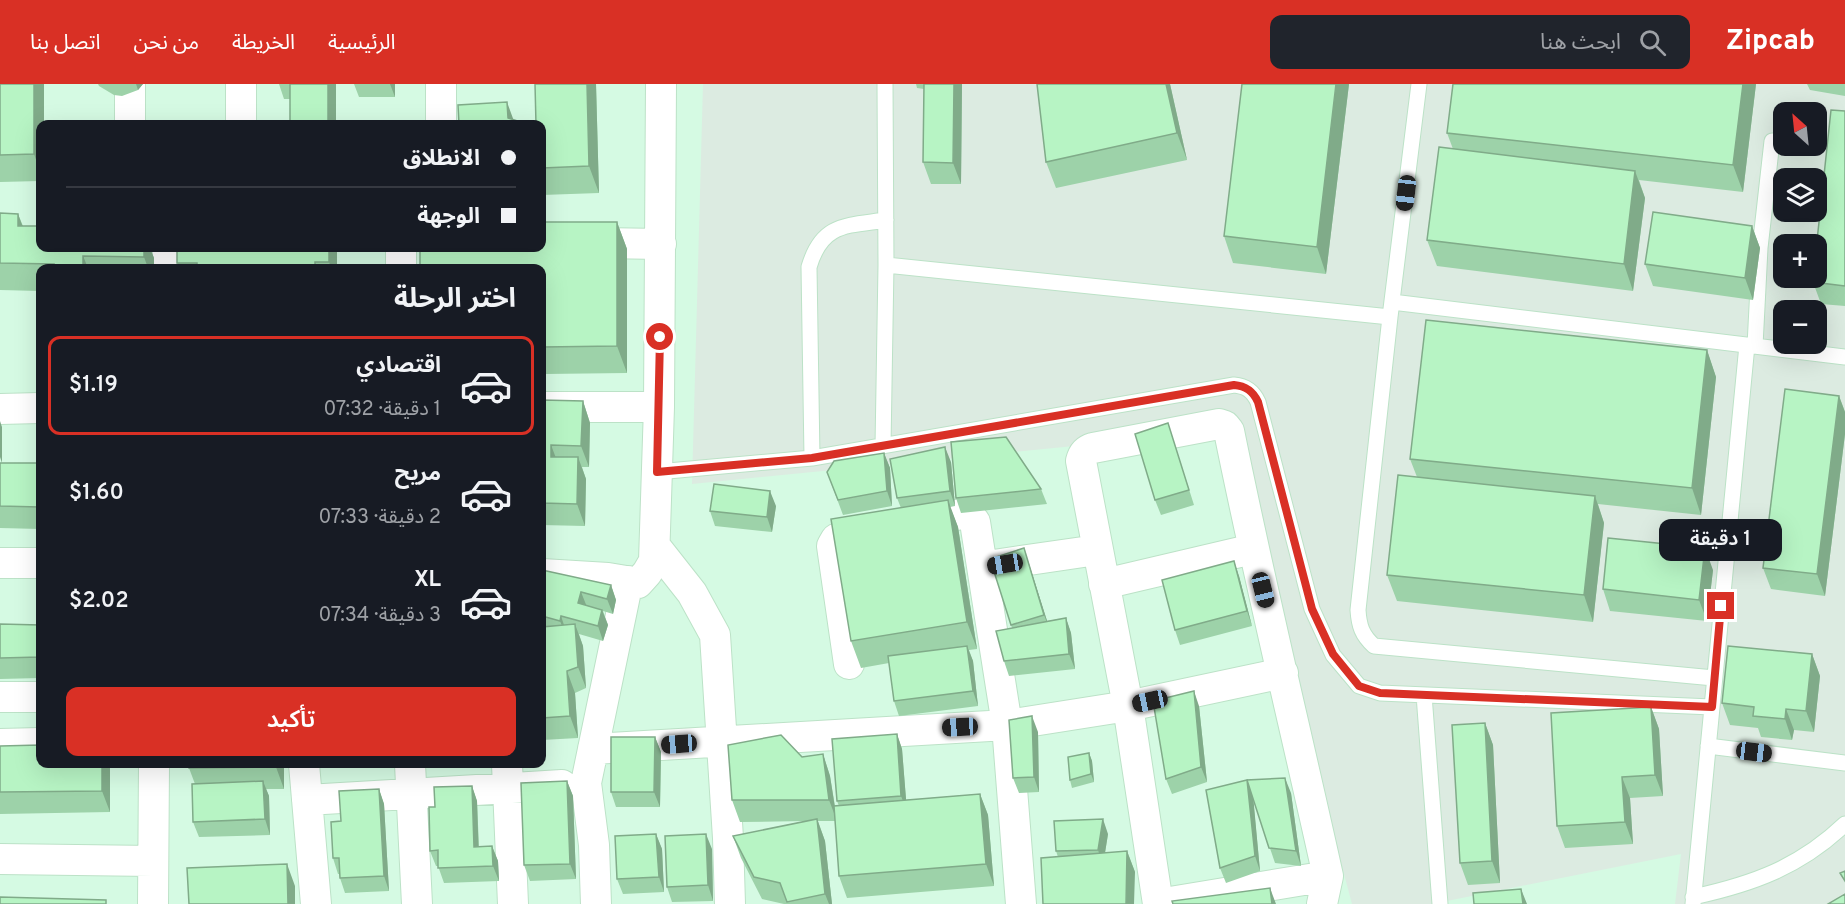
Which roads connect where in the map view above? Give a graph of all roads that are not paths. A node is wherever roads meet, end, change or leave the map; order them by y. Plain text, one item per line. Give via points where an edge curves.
1 (130, 84) edge
2 (241, 84) edge
3 (441, 84) edge
4 (662, 84) edge
5 (885, 84) edge
6 (1419, 84) edge
7 (130, 120) edge
8 (241, 120) edge
9 (441, 120) edge
10 (1772, 141) dead end
11 (886, 220) junction
12 (546, 243) edge
13 (661, 244) junction
14 (886, 265) junction
15 (1391, 309) junction
16 (1751, 345) junction
17 (1845, 357) edge
18 (546, 407) edge
19 (659, 407) junction
20 (36, 408) edge
21 (0, 409) edge
22 (883, 446) junction
23 (812, 458) junction
24 (657, 472) junction
25 (655, 546) junction
26 (1253, 549) junction
27 (1097, 550) junction
28 (0, 563) edge
29 (36, 563) edge
30 (982, 567) junction
31 (546, 574) edge
32 (628, 580) junction
33 (1104, 584) junction
34 (849, 664) edge
35 (1283, 673) junction
36 (1714, 678) junction
37 (1424, 695) junction
38 (36, 697) edge
39 (0, 698) edge
40 (1128, 706) junction
41 (1712, 707) junction
42 (1007, 724) junction
43 (722, 741) junction
44 (36, 743) edge
45 (0, 744) edge
46 (1708, 746) junction
47 (593, 749) junction
48 (1845, 763) edge
49 (154, 768) edge
50 (304, 768) edge
51 (410, 768) edge
52 (507, 776) edge
53 (586, 783) junction
54 (412, 793) junction
55 (307, 800) junction
56 (1845, 824) edge
57 (0, 859) edge
58 (153, 861) junction
59 (1325, 890) edge
60 (1693, 900) edge
61 (153, 904) edge
62 (316, 904) edge
63 (417, 904) edge
64 (513, 904) edge
65 (596, 904) edge
66 (730, 904) edge
67 (1021, 904) edge
68 (1158, 904) edge
69 (1440, 904) edge

1 - 7 street
2 - 8 street
3 - 9 street
4 - 13 street
5 - 11 lane
6 - 15 lane
10 - 16 lane
11 - 14 lane
11 - 23 lane via 841,227 823,238 809,267
12 - 13 street
13 - 19 street
14 - 15 lane
14 - 22 lane
15 - 16 lane
15 - 36 lane via 1358,610 1365,638 1374,646
16 - 17 lane
16 - 36 lane
18 - 19 street
19 - 24 street
20 - 21 street
22 - 23 lane
22 - 37 lane via 1242,386 1258,402 1312,609 1333,654 1359,686 1380,693
23 - 24 lane
24 - 25 street
25 - 32 street via 654,561 647,573 638,584
25 - 43 street via 692,593 715,635
26 - 27 street via 1229,431 1219,424 1094,448 1082,454
26 - 33 street
26 - 35 street
27 - 30 street
27 - 33 street
28 - 29 street
30 - 34 street via 975,522 966,514 836,539 832,546
30 - 42 street
31 - 32 street
32 - 47 street
33 - 40 street
35 - 40 street
35 - 59 street
36 - 41 lane
37 - 41 lane
37 - 69 lane
38 - 39 street
40 - 42 street
40 - 68 street
41 - 46 lane
42 - 43 street
42 - 67 street
43 - 47 street
43 - 66 street via 717,839
44 - 45 street
46 - 48 lane
46 - 60 lane
47 - 53 street
49 - 58 street
50 - 55 street
51 - 54 street
52 - 53 street
52 - 54 street
52 - 64 street
53 - 65 street via 605,845
54 - 55 street
54 - 63 street
55 - 62 street
56 - 60 lane via 1797,861 1768,876
57 - 58 street
58 - 61 street
59 - 68 street

